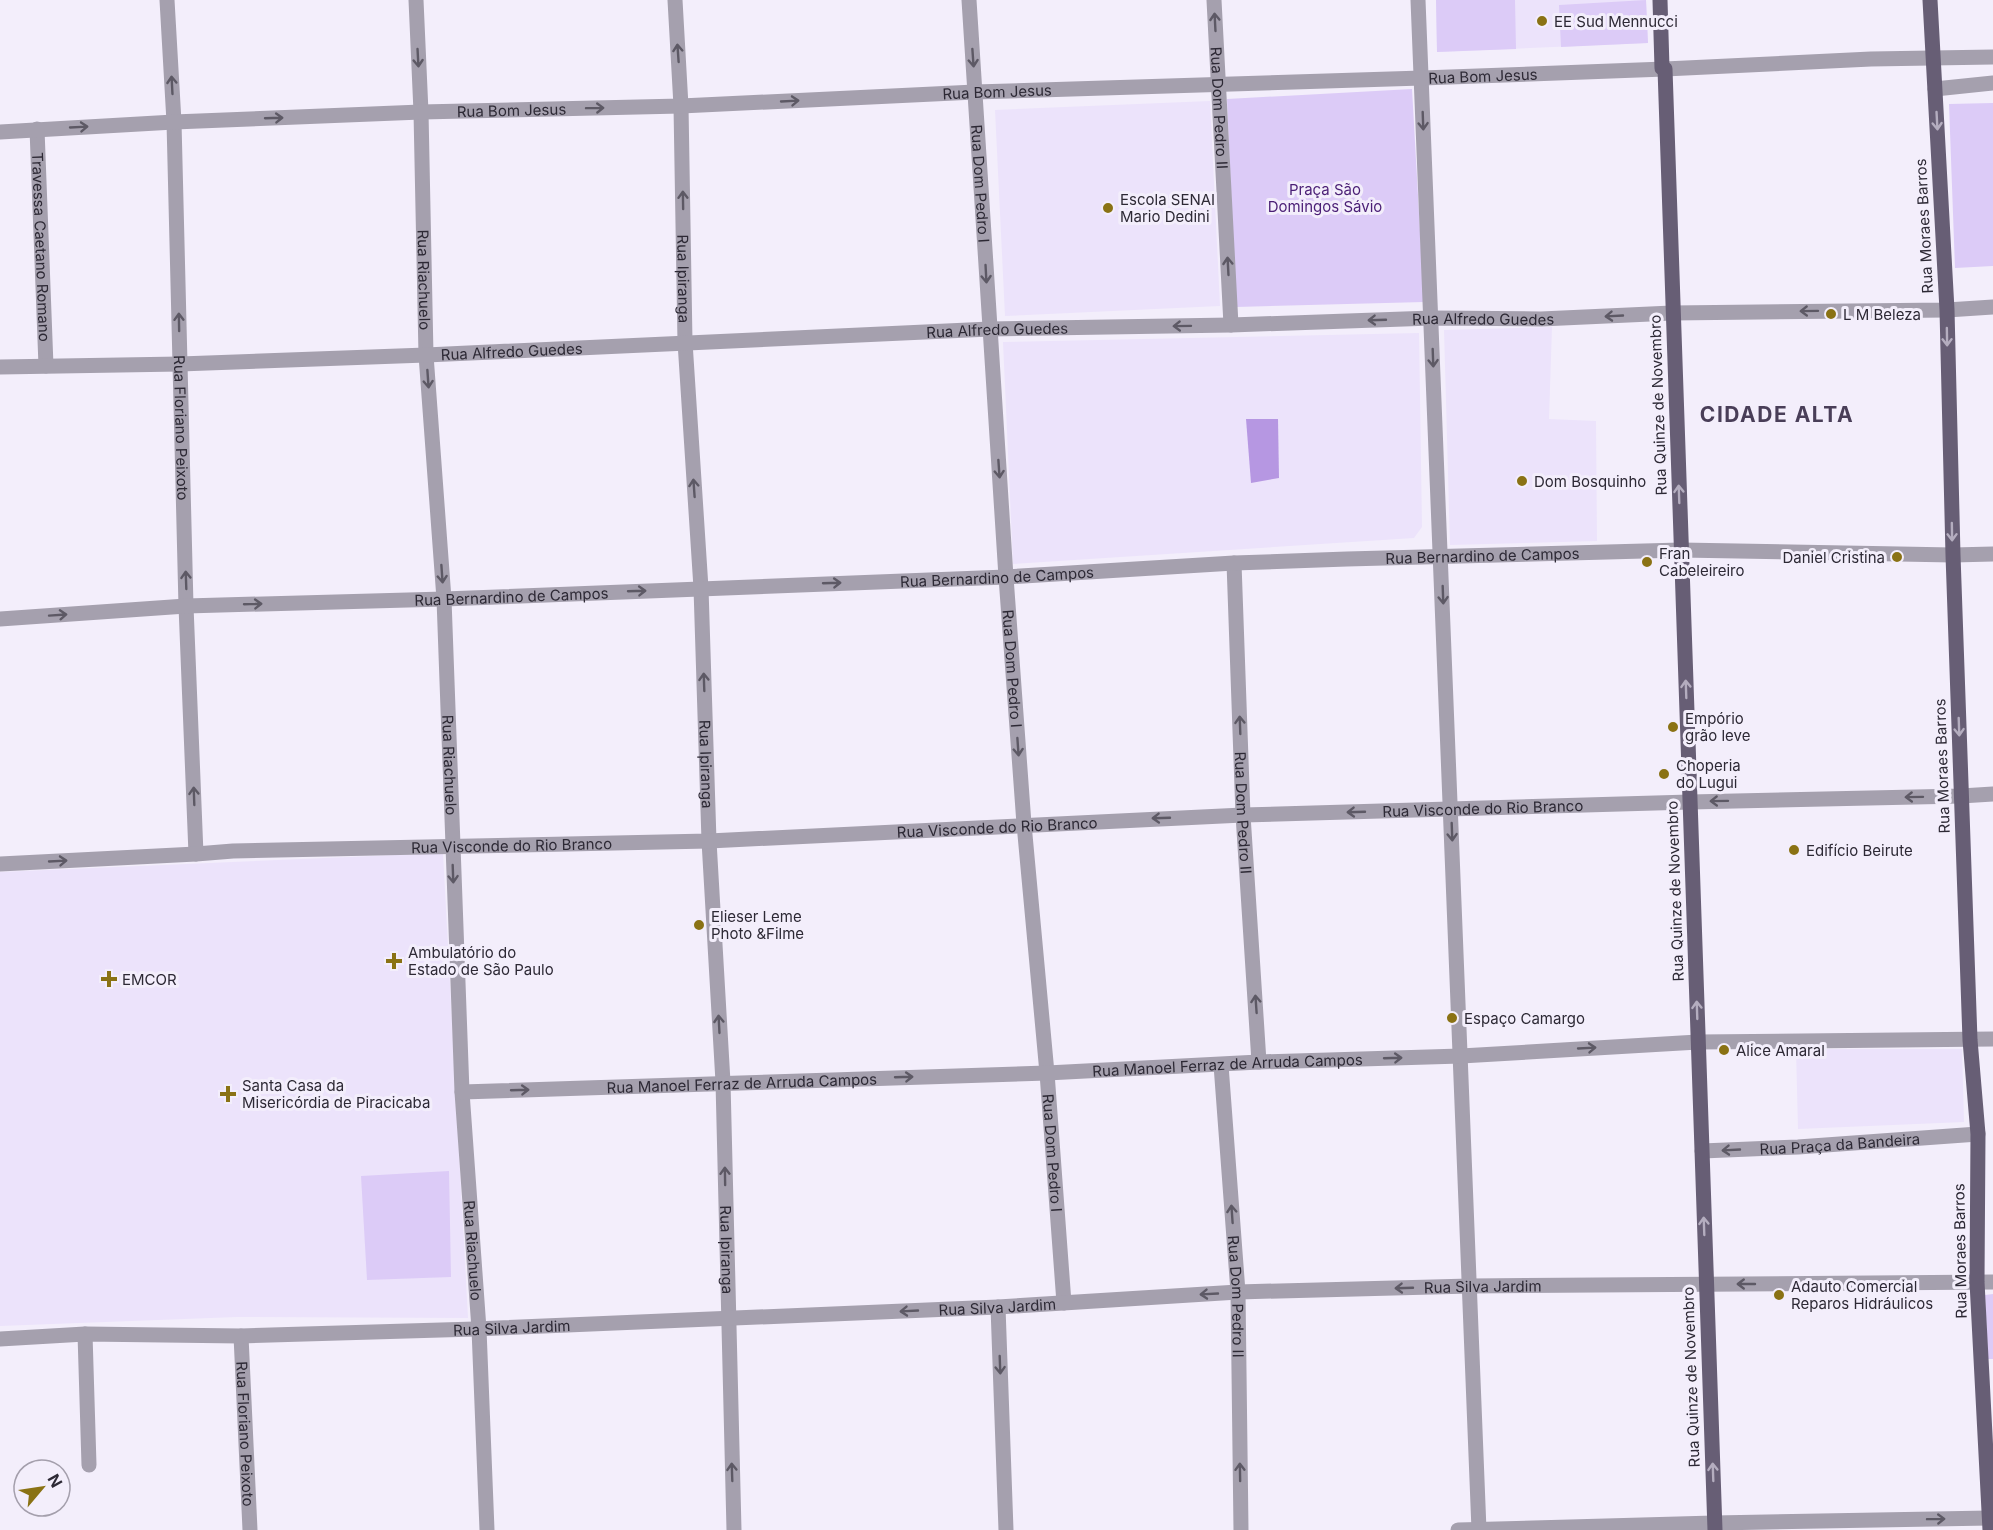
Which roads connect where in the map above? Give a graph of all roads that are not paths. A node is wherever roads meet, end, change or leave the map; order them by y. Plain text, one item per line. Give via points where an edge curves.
1 (167, 0) edge
2 (416, 0) edge
3 (675, 0) edge
4 (969, 0) edge
5 (1214, 0) edge
6 (1418, 0) edge
7 (1660, 0) edge
8 (1930, 0) edge
9 (1993, 57) edge
10 (1934, 59) junction
11 (1665, 69) junction
12 (1422, 78) junction
13 (1993, 83) edge
14 (1219, 85) junction
15 (1935, 89) junction
16 (975, 92) junction
17 (681, 106) junction
18 (421, 112) junction
19 (174, 122) junction
20 (37, 129) junction
21 (0, 132) edge
22 (1993, 307) edge
23 (1947, 310) junction
24 (1672, 313) junction
25 (1432, 318) junction
26 (1231, 325) junction
27 (990, 329) junction
28 (685, 342) junction
29 (426, 355) junction
30 (180, 364) junction
31 (46, 366) junction
32 (0, 367) edge
33 (1681, 550) junction
34 (1993, 554) edge
35 (1953, 555) junction
36 (1441, 556) junction
37 (1234, 563) junction
38 (1006, 577) junction
39 (700, 588) junction
40 (444, 599) junction
41 (186, 606) junction
42 (0, 619) edge
43 (1993, 794) edge
44 (1962, 796) junction
45 (1690, 802) junction
46 (1451, 809) junction
47 (1243, 815) junction
48 (1024, 824) junction
49 (709, 841) junction
50 (452, 847) junction
51 (196, 854) junction
52 (0, 864) edge
53 (1993, 1039) edge
54 (1970, 1040) junction
55 (1698, 1042) junction
56 (1461, 1056) junction
57 (1260, 1062) junction
58 (1221, 1065) junction
59 (1047, 1073) junction
60 (723, 1082) junction
61 (462, 1092) junction
62 (1978, 1134) junction
63 (1702, 1151) junction
64 (1977, 1282) junction
65 (1993, 1282) edge
66 (1706, 1285) junction
67 (1470, 1286) junction
68 (1238, 1292) junction
69 (1064, 1303) junction
70 (998, 1307) junction
71 (728, 1319) junction
72 (479, 1329) junction
73 (85, 1334) junction
74 (241, 1336) junction
75 (0, 1339) edge
76 (89, 1464) dead end
77 (1990, 1524) edge
78 (1715, 1526) edge
79 (250, 1530) edge
80 (487, 1530) edge
81 (734, 1530) edge
82 (1006, 1530) edge
83 (1240, 1530) edge
84 (1458, 1530) edge
85 (1479, 1530) edge

19 -> 1 street, Rua Floriano Peixoto
2 -> 18 street, Rua Riachuelo
17 -> 3 street, Rua Ipiranga
4 -> 16 street, Rua Dom Pedro I
14 -> 5 street, Rua Dom Pedro II
6 - 12 street
7 - 11 main road, Rua Quinze de Novembro
8 - 10 main road, Rua Moraes Barros
9 - 10 street, Rua Bom Jesus
10 - 11 street, Rua Bom Jesus
10 - 15 main road, Rua Moraes Barros
11 - 12 street, Rua Bom Jesus
11 - 24 main road, Rua Quinze de Novembro
12 - 14 street, Rua Bom Jesus
12 -> 25 street
13 - 15 street
14 - 16 street, Rua Bom Jesus
26 -> 14 street, Rua Dom Pedro II
15 -> 23 main road, Rua Moraes Barros
17 -> 16 street, Rua Bom Jesus
16 -> 27 street, Rua Dom Pedro I
18 -> 17 street, Rua Bom Jesus
28 -> 17 street, Rua Ipiranga
19 -> 18 street, Rua Bom Jesus
18 - 29 street, Rua Riachuelo
20 -> 19 street, Rua Bom Jesus
30 -> 19 street, Rua Floriano Peixoto
20 - 21 street, Rua Bom Jesus
20 - 31 street, Travessa Caetano Romano
22 - 23 street, Rua Alfredo Guedes
23 -> 24 street, Rua Alfredo Guedes
23 -> 35 main road, Rua Moraes Barros
24 -> 25 street, Rua Alfredo Guedes via 1541,319
33 -> 24 main road, Rua Quinze de Novembro
25 -> 26 street, Rua Alfredo Guedes
25 -> 36 street
26 -> 27 street, Rua Alfredo Guedes
27 - 28 street, Rua Alfredo Guedes
27 -> 38 street, Rua Dom Pedro I
28 - 29 street, Rua Alfredo Guedes
39 -> 28 street, Rua Ipiranga
29 - 30 street, Rua Alfredo Guedes
29 -> 40 street, Rua Riachuelo
30 - 31 street, Rua Alfredo Guedes
41 -> 30 street, Rua Floriano Peixoto
31 - 32 street, Rua Alfredo Guedes
33 - 35 street, Rua Bernardino de Campos
33 - 36 street, Rua Bernardino de Campos
45 -> 33 main road, Rua Quinze de Novembro
34 - 35 street, Rua Bernardino de Campos
35 -> 44 main road, Rua Moraes Barros
36 - 37 street, Rua Bernardino de Campos
36 -> 46 street
37 - 38 street, Rua Bernardino de Campos
47 -> 37 street, Rua Dom Pedro II
39 -> 38 street, Rua Bernardino de Campos
38 -> 48 street, Rua Dom Pedro I
40 -> 39 street, Rua Bernardino de Campos
49 -> 39 street, Rua Ipiranga
41 -> 40 street, Rua Bernardino de Campos
40 - 50 street, Rua Riachuelo
42 -> 41 street, Rua Bernardino de Campos
51 -> 41 street, Rua Floriano Peixoto
43 - 44 street, Rua Visconde do Rio Branco
44 -> 45 street, Rua Visconde do Rio Branco
44 - 54 main road, Rua Moraes Barros
45 - 46 street, Rua Visconde do Rio Branco
55 -> 45 main road, Rua Quinze de Novembro
46 -> 47 street, Rua Visconde do Rio Branco
46 -> 56 street
47 -> 48 street, Rua Visconde do Rio Branco
57 -> 47 street, Rua Dom Pedro II
48 - 49 street, Rua Visconde do Rio Branco
48 - 59 street, Rua Dom Pedro I
49 - 50 street, Rua Visconde do Rio Branco
60 -> 49 street, Rua Ipiranga
50 - 51 street, Rua Visconde do Rio Branco
50 -> 61 street, Rua Riachuelo
52 -> 51 street, Rua Visconde do Rio Branco
53 - 54 street, Rua Manoel Ferraz de Arruda Campos
54 - 55 street, Rua Manoel Ferraz de Arruda Campos
54 - 62 main road, Rua Moraes Barros
56 -> 55 street, Rua Manoel Ferraz de Arruda Campos
55 - 63 main road, Rua Quinze de Novembro
57 -> 56 street, Rua Manoel Ferraz de Arruda Campos
56 - 67 street
57 - 58 street, Rua Manoel Ferraz de Arruda Campos
58 - 59 street, Rua Manoel Ferraz de Arruda Campos
68 -> 58 street, Rua Dom Pedro II
60 -> 59 street, Rua Manoel Ferraz de Arruda Campos
59 - 69 street, Rua Dom Pedro I
61 -> 60 street, Rua Manoel Ferraz de Arruda Campos
71 -> 60 street, Rua Ipiranga
61 - 72 street, Rua Riachuelo
62 -> 63 street, Rua Praça da Bandeira
62 - 64 main road, Rua Moraes Barros
66 -> 63 main road, Rua Quinze de Novembro
64 - 65 street, Rua Silva Jardim
64 -> 66 street, Rua Silva Jardim
64 - 77 main road, Rua Moraes Barros
66 - 67 street, Rua Silva Jardim
78 -> 66 main road, Rua Quinze de Novembro
67 -> 68 street, Rua Silva Jardim
67 - 85 street
68 -> 69 street, Rua Silva Jardim
83 -> 68 street, Rua Dom Pedro II
69 - 70 street, Rua Silva Jardim
70 -> 71 street, Rua Silva Jardim
70 -> 82 street
71 - 72 street, Rua Silva Jardim
81 -> 71 street, Rua Ipiranga
72 - 74 street, Rua Silva Jardim
72 - 80 street, Rua Riachuelo
73 - 74 street, Rua Silva Jardim
73 - 75 street, Rua Silva Jardim
73 - 76 street
74 - 79 street, Rua Floriano Peixoto
78 -> 77 street
78 - 85 street
84 - 85 street

